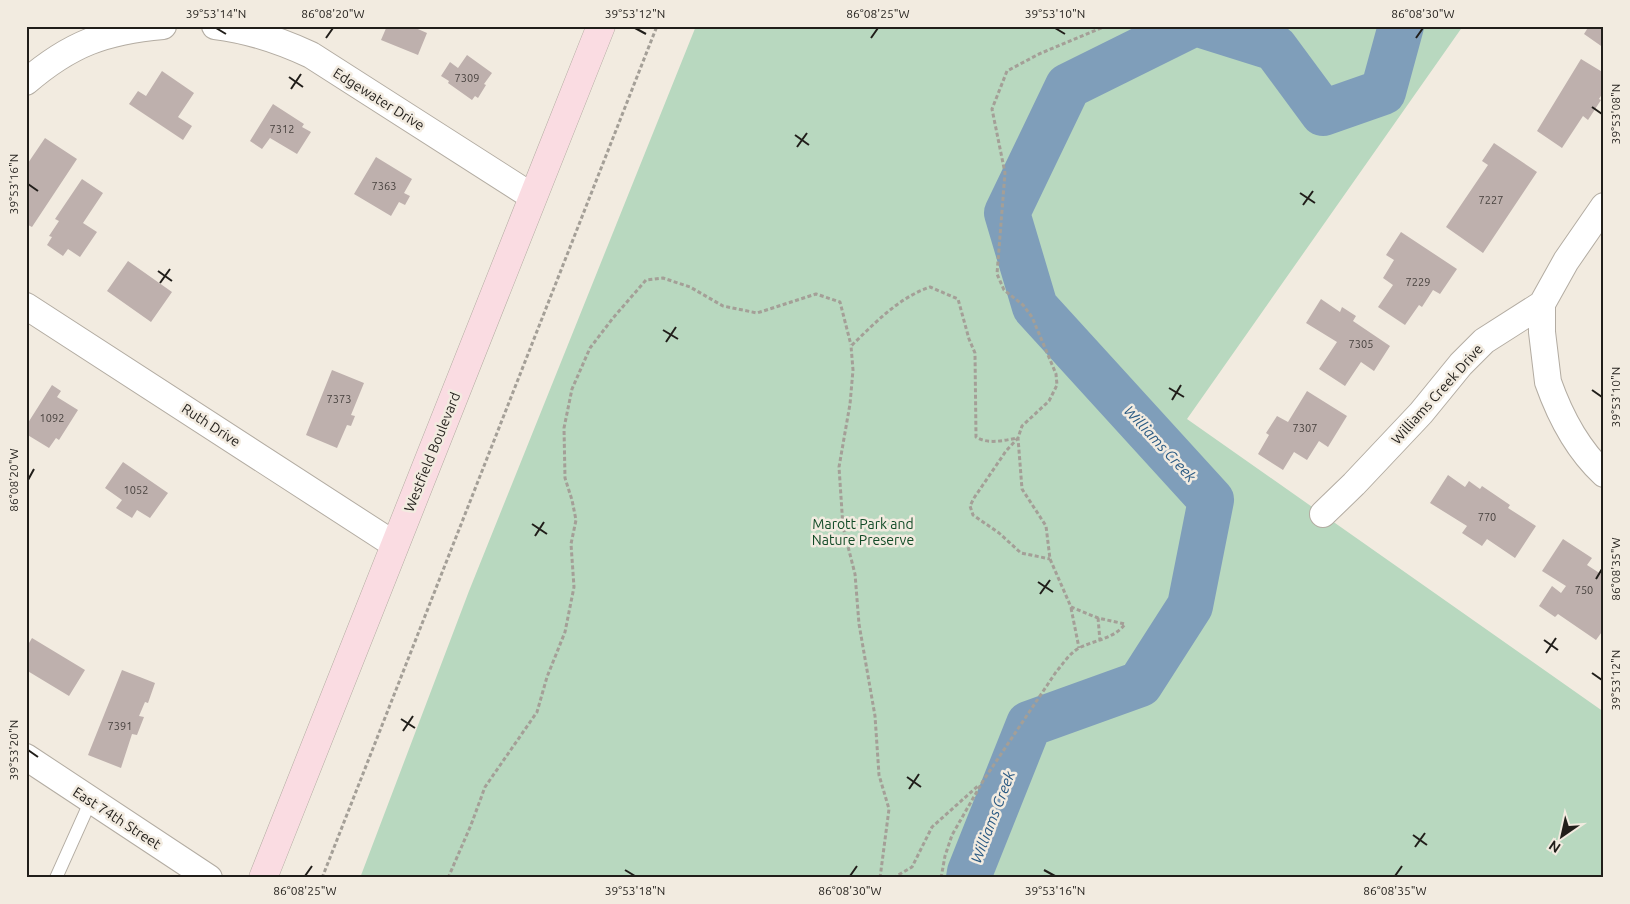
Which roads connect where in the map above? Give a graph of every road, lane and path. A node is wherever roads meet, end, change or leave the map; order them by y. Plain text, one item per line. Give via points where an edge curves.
1 (163, 26) edge
2 (215, 26) edge
3 (601, 26) edge
4 (657, 26) edge
5 (1106, 26) edge
6 (26, 82) edge
7 (533, 197) junction
8 (1604, 206) edge
9 (1542, 304) junction
10 (26, 306) edge
11 (851, 346) junction
12 (1018, 438) junction
13 (1604, 474) edge
14 (1323, 514) dead end
15 (395, 545) junction
16 (1050, 559) junction
17 (1071, 607) junction
18 (1098, 618) junction
19 (1100, 641) junction
20 (1079, 648) junction
21 (26, 758) edge
22 (983, 781) junction
23 (91, 800) junction
24 (198, 875) edge
25 (56, 878) edge
26 (263, 878) edge
27 (322, 878) edge
28 (448, 878) edge
29 (880, 878) edge
30 (893, 878) edge
31 (941, 878) edge

1 - 6 street via 112,34 78,45
2 - 7 street, Edgewater Drive via 277,41 311,55
3 - 7 street, Westfield Boulevard
4 - 27 path
5 - 12 path via 1007,71 992,109 1005,173 997,274 1004,290 1032,317 1056,374 1057,385 1049,401 1022,426
7 - 15 street, Westfield Boulevard
8 - 9 street, Williams Creek Drive via 1566,261
9 - 13 street via 1548,382 1562,418 1587,456
9 - 14 street, Williams Creek Drive via 1484,341 1421,413
10 - 15 street, Ruth Drive
11 - 12 path via 893,306 919,291 930,287 958,299 975,353 976,437 992,442
11 - 28 path via 840,302 816,294 757,313 724,306 690,286 663,278 646,280 596,340 572,389 564,428 565,478 576,520 571,544 574,587 565,632 537,712 486,787
11 - 29 path via 850,404 839,467 843,527 855,574 859,624 875,716 879,775 889,809
12 - 16 path via 1022,489 1046,526
12 - 16 path via 970,506 973,515 1021,553
15 - 26 street, Westfield Boulevard
16 - 17 path
17 - 18 path
17 - 20 path
18 - 19 path
18 - 19 path via 1125,624 1121,630
19 - 20 path
20 - 22 path via 1056,672
21 - 23 street, East 74th Street
22 - 30 path via 932,827 912,867
22 - 31 path via 952,834
23 - 24 street, East 74th Street
23 - 25 lane

